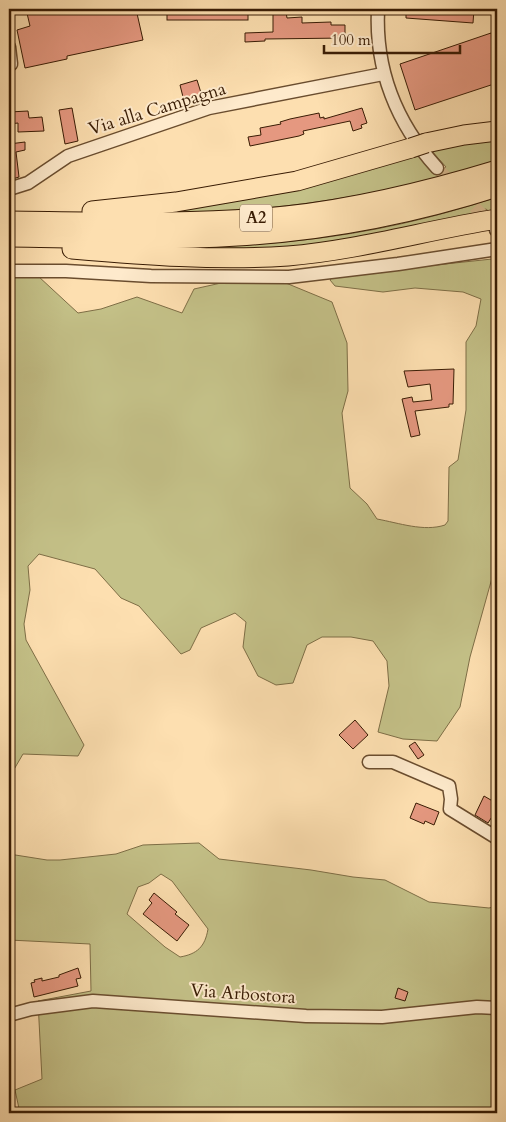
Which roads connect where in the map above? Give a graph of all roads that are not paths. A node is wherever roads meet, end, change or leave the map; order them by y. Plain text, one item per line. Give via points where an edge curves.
1 (378, 9) edge
2 (9, 47) edge
3 (11, 64) dead end
4 (384, 74) junction
5 (497, 131) edge
6 (437, 168) tunnel mouth
7 (497, 170) edge
8 (497, 188) edge
9 (9, 189) edge
10 (9, 213) edge
11 (9, 221) edge
12 (497, 227) edge
13 (9, 237) edge
14 (9, 246) edge
15 (497, 249) edge
16 (9, 271) edge
17 (369, 762) dead end
18 (497, 838) edge
19 (497, 1008) edge
20 (9, 1015) edge

1 - 4 street via 378,44
2 - 3 street
4 - 6 street via 395,105 412,137
4 - 9 street, Via alla Campagna via 209,108 68,156 28,183
5 - 10 highway via 418,146 297,182 206,198 99,211
7 - 11 highway, A2 via 405,196 286,216 165,222
8 - 13 highway, A2 via 382,217 270,234 155,238
12 - 14 highway via 263,257 156,256
15 - 16 street via 289,278
17 - 18 street via 393,762 449,786 450,809
19 - 20 street, Via Arbostora via 477,1007 382,1018 93,1001

